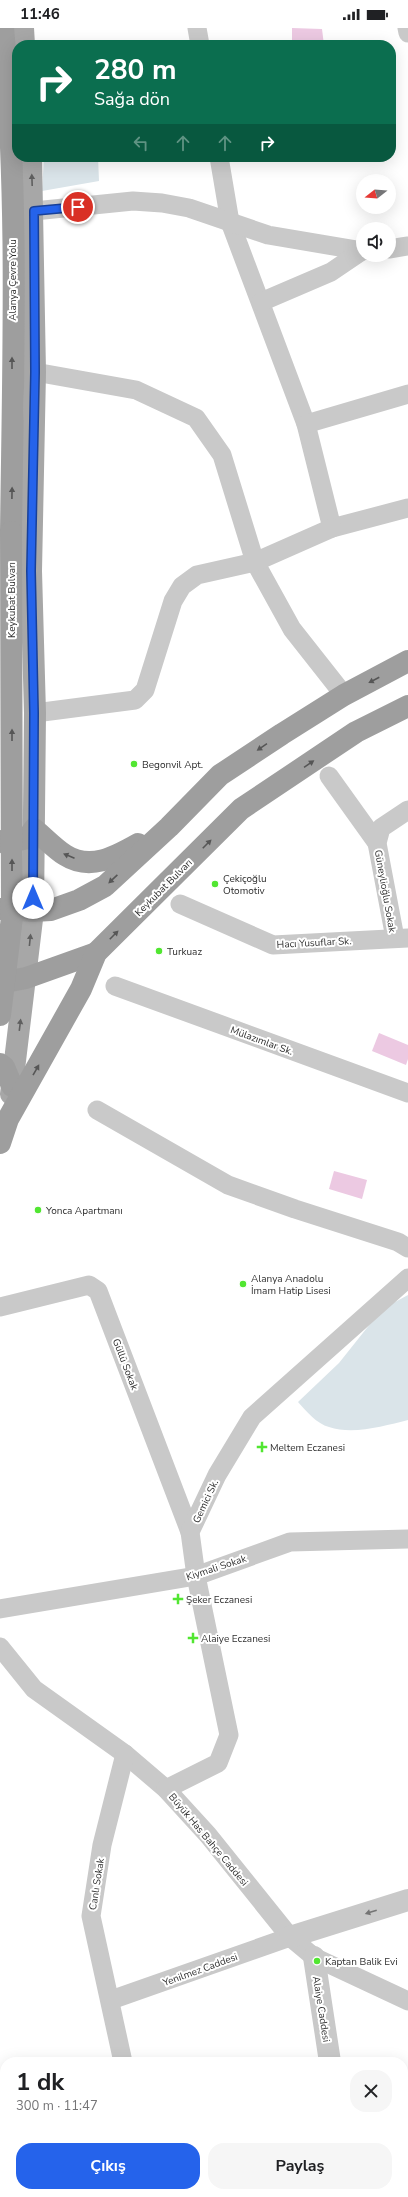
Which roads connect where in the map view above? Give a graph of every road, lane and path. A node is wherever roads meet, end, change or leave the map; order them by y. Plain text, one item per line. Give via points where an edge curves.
1 (3, 28) edge
2 (23, 28) edge
3 (198, 28) edge
4 (407, 28) edge
5 (408, 33) edge
6 (24, 40) edge
7 (199, 40) edge
8 (31, 162) edge
9 (220, 162) edge
10 (34, 211) junction
11 (230, 222) junction
12 (408, 246) edge
13 (396, 248) edge
14 (356, 250) edge
15 (356, 255) edge
16 (261, 302) junction
17 (35, 372) junction
18 (408, 394) edge
19 (306, 424) junction
20 (408, 508) edge
21 (332, 528) junction
22 (11, 532) joint
23 (255, 562) junction
24 (408, 661) edge
25 (344, 695) junction
26 (408, 706) edge
27 (34, 713) junction
28 (329, 776) dead end
29 (408, 810) edge
30 (169, 828) junction
31 (34, 829) junction
32 (0, 841) edge
33 (377, 843) junction
34 (180, 904) dead end
35 (0, 909) edge
36 (33, 911) junction
37 (401, 938) edge
38 (96, 953) junction
39 (26, 978) junction
40 (0, 983) edge
41 (115, 986) dead end
42 (0, 1015) edge
43 (0, 1064) edge
44 (12, 1086) junction
45 (408, 1093) edge
46 (97, 1110) dead end
47 (8, 1119) junction
48 (0, 1143) edge
49 (408, 1248) edge
50 (408, 1278) edge
51 (0, 1307) edge
52 (190, 1532) junction
53 (408, 1539) edge
54 (196, 1576) junction
55 (0, 1609) edge
56 (0, 1647) edge
57 (125, 1754) junction
58 (166, 1789) junction
59 (408, 1900) edge
60 (290, 1937) junction
61 (314, 1957) junction
62 (111, 2000) junction
63 (408, 2001) edge
64 (122, 2057) edge
65 (329, 2057) edge

22 -> 1 highway, Alanya Çevre Yolu via 12,188 9,94
2 - 6 main road
3 - 7 street
4 - 5 street
10 -> 8 main road
9 - 11 street
10 - 11 street via 133,201 189,208
10 - 17 main road
11 - 14 street via 268,235
11 - 16 street
12 - 13 street
15 - 16 street via 331,272
16 - 19 street
17 - 23 street via 136,390 196,418 222,455
17 - 27 main road via 31,571
18 - 19 street
19 - 21 street
20 - 21 street
21 - 23 street
42 -> 22 highway, Keykubat Bulvarı, bridge via 12,917
23 - 25 street via 292,629
23 - 27 street via 197,575 182,586 173,601 145,690 135,700
24 -> 25 highway
25 -> 30 highway via 220,775
38 -> 26 highway, Keykubat Bulvarı via 242,809 356,732
27 - 31 main road
28 - 33 street
29 - 33 street, Güneylioğlu Sokak via 381,828
30 -> 31 highway via 110,860 85,862 65,856
30 -> 36 highway via 105,886 79,900 51,910
31 - 32 highway via 28,838 5,843
31 - 36 main road
33 - 37 street, Güneylioğlu Sokak
34 - 37 street, Hacı Yusuflar Sk. via 272,945
35 - 36 highway
39 -> 36 main road
38 - 39 highway
47 -> 38 highway, Keykubat Bulvarı via 81,989
39 - 40 highway
44 -> 39 main road
41 - 45 street, Mülazımlar Sk.
43 - 44 highway via 4,1067
44 - 47 main road
46 - 49 street via 228,1185 398,1242
47 - 48 highway, Keykubat Bulvarı
50 - 52 street, Gemici Sk. via 252,1417 217,1475
51 - 52 street, Güllü Sokak via 89,1285 98,1291
52 - 54 street, Gemici Sk.
53 - 54 street, Kiymali Sokak via 290,1542
54 - 55 street, Kiymali Sokak
54 - 58 street, Gemici Sk. via 229,1735 218,1762
56 - 57 street, Büyük Has Bahçe Caddesi via 34,1689
57 - 58 street, Büyük Has Bahçe Caddesi
57 - 62 street, Canlı Sokak via 102,1845 91,1916
58 - 60 street, Büyük Has Bahçe Caddesi via 208,1835
59 -> 60 street
60 - 61 street, Büyük Has Bahçe Caddesi
60 - 62 street, Yenilmez Caddesi
61 - 63 street, Büyük Has Bahçe Caddesi
61 - 65 street, Alaiye Caddesi
62 - 64 street, Canlı Sokak

